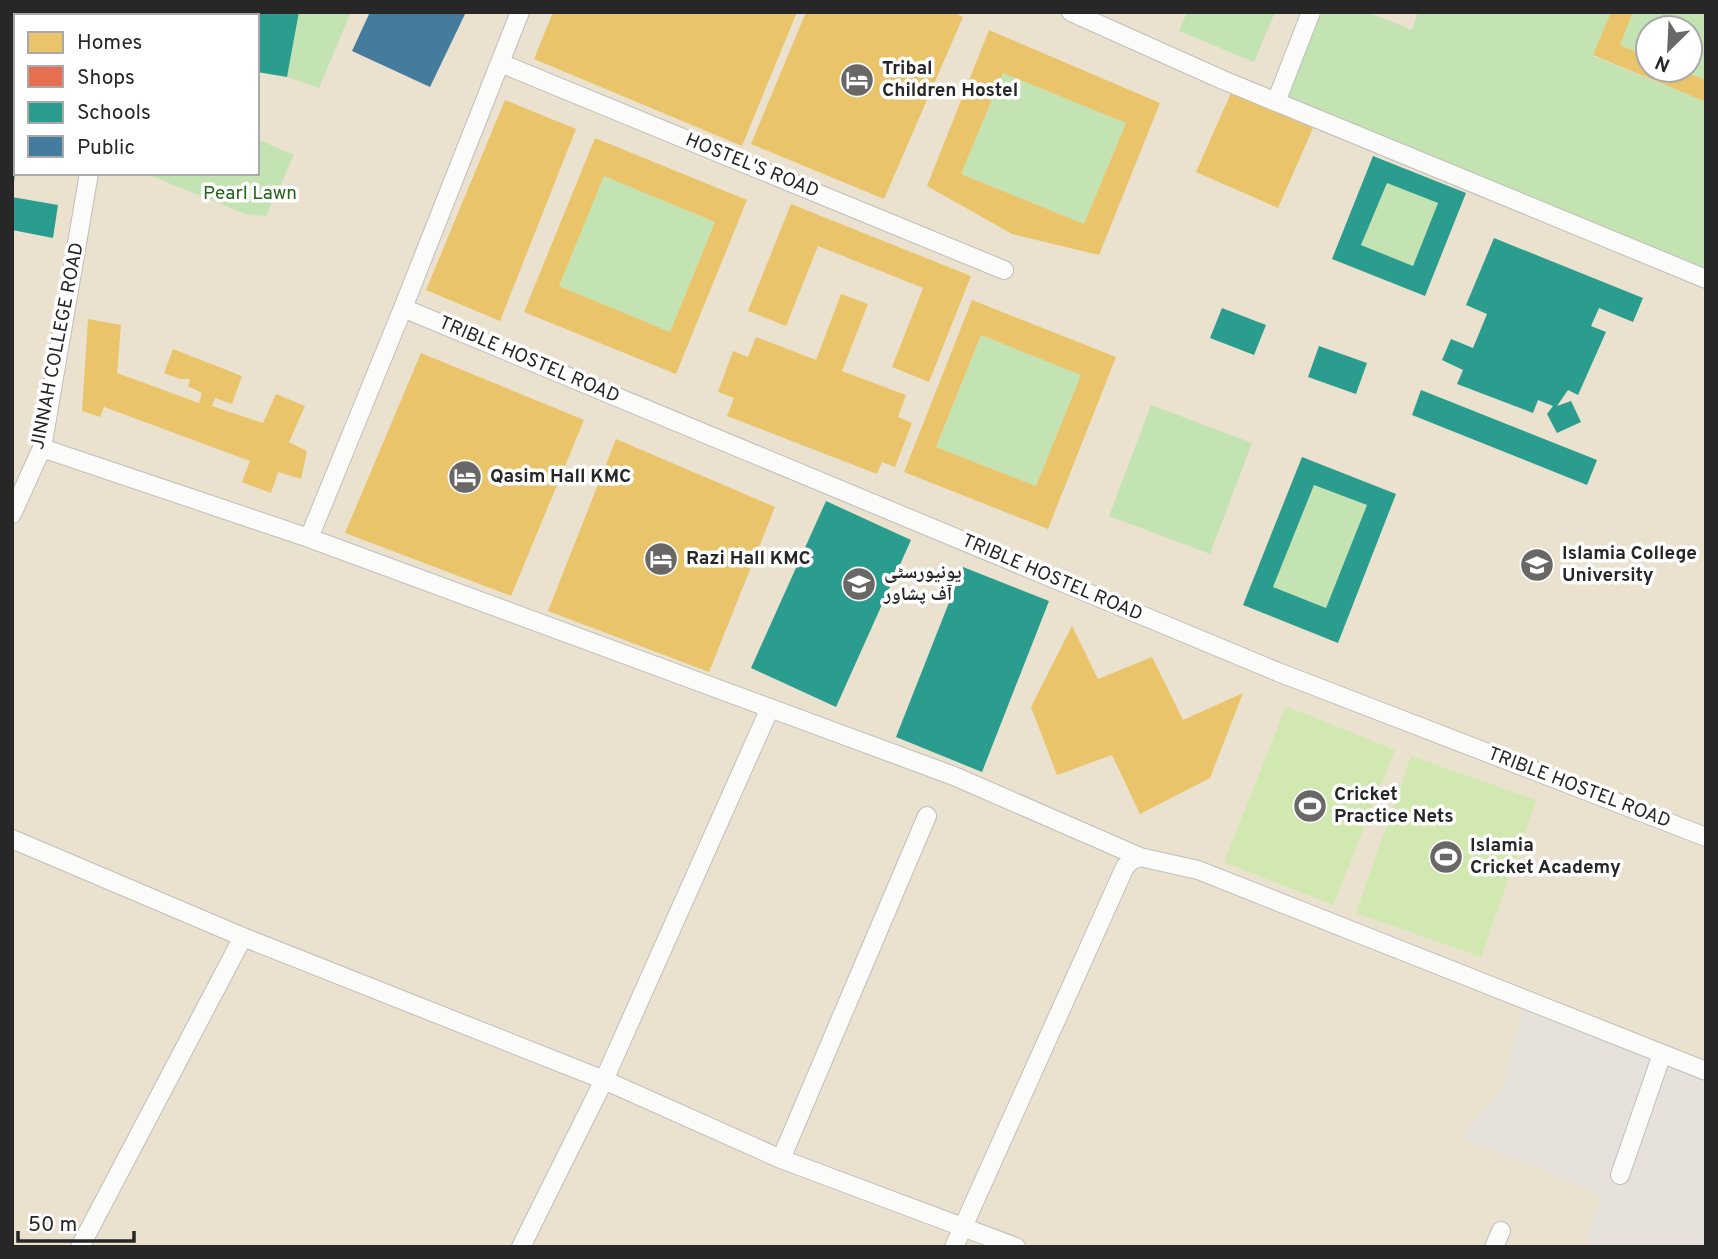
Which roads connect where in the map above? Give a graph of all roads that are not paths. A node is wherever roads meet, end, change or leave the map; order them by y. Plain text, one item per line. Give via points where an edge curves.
1 (520, 12) edge
2 (1071, 12) edge
3 (1311, 12) edge
4 (500, 63) junction
5 (1276, 102) junction
6 (89, 175) edge
7 (1004, 270) dead end
8 (1706, 279) edge
9 (403, 308) junction
10 (42, 448) junction
11 (12, 514) edge
12 (309, 538) junction
13 (770, 708) junction
14 (927, 816) dead end
15 (1706, 837) edge
16 (12, 839) edge
17 (1140, 857) junction
18 (243, 937) junction
19 (1662, 1054) junction
20 (1706, 1071) edge
21 (604, 1080) junction
22 (781, 1159) junction
23 (1620, 1175) dead end
24 (964, 1227) junction
25 (80, 1247) edge
26 (522, 1247) edge
27 (954, 1247) edge
28 (1016, 1247) edge

1 - 4 street
2 - 5 street
3 - 5 street
4 - 7 street, HOSTEL'S ROAD
4 - 9 street
5 - 8 street
6 - 10 street, JINNAH COLLEGE ROAD
9 - 12 street
9 - 15 street, TRIBLE HOSTEL ROAD via 1278,672
10 - 11 street, JINNAH COLLEGE ROAD
10 - 12 street
12 - 13 street
13 - 17 street via 954,776
13 - 21 street
14 - 22 street
16 - 18 street
17 - 19 street via 1198,870
17 - 24 street via 1125,867
18 - 21 street
18 - 25 street
19 - 20 street
19 - 23 street
21 - 22 street
21 - 26 street
22 - 24 street
24 - 27 street
24 - 28 street

